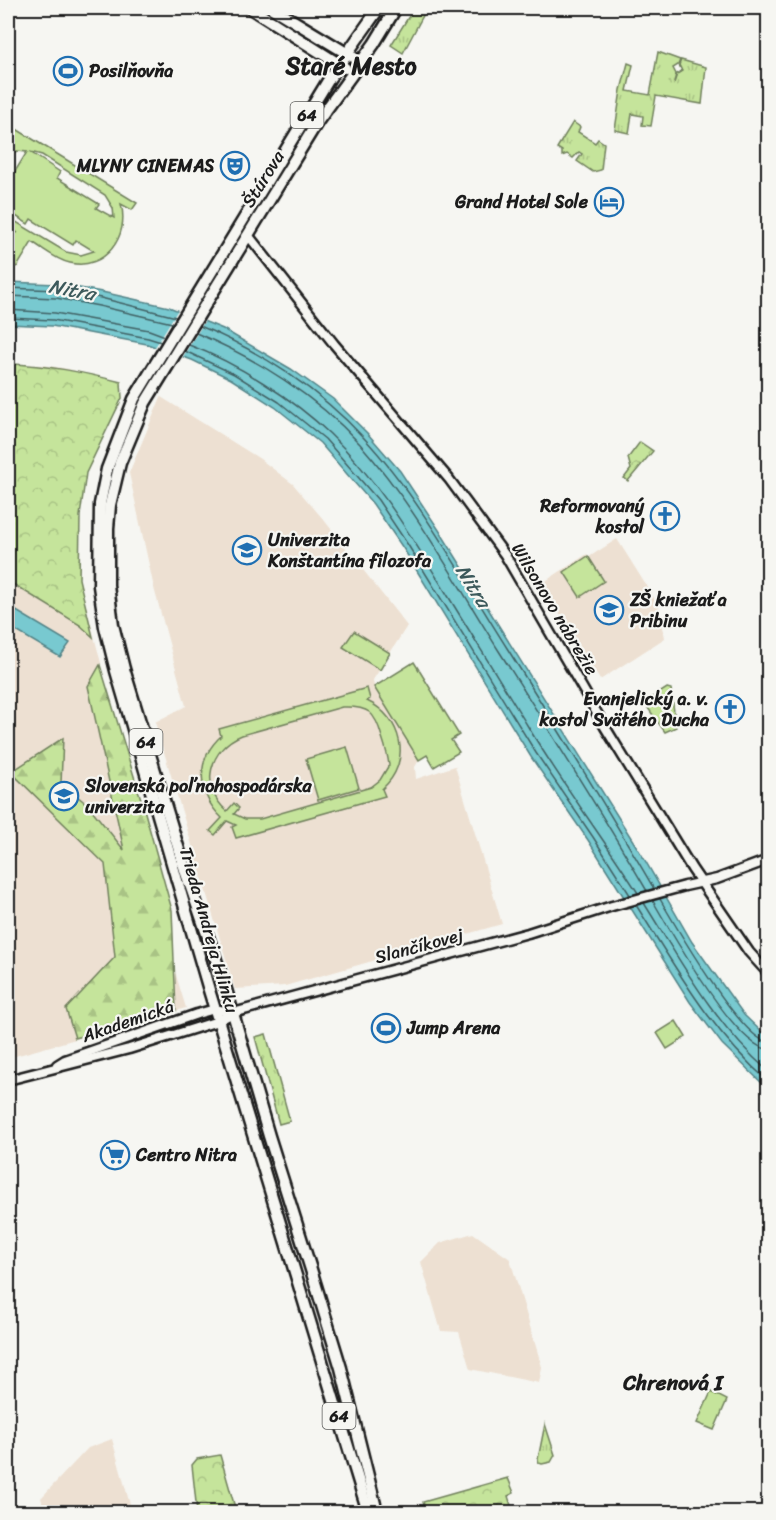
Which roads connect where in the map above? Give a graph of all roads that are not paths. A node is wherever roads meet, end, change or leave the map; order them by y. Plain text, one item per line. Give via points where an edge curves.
1 (250, 8) edge
2 (272, 8) edge
3 (379, 8) edge
4 (396, 8) edge
5 (348, 54) junction
6 (361, 62) junction
7 (340, 65) junction
8 (353, 73) junction
9 (238, 229) junction
10 (246, 238) junction
11 (195, 309) junction
12 (148, 385) junction
13 (768, 860) edge
14 (703, 883) junction
15 (768, 973) edge
16 (215, 1009) junction
17 (233, 1013) junction
18 (218, 1021) junction
19 (54, 1067) junction
20 (8, 1080) edge
21 (292, 1208) junction
22 (277, 1213) junction
23 (368, 1512) edge
24 (377, 1512) edge

1 - 7 main road
2 - 5 main road
3 - 5 main road
4 - 6 main road, Štúrova
5 - 6 main road
5 - 7 main road, 64
6 - 8 main road, Štúrova / 64
7 - 8 main road
7 - 9 main road, Štúrova / 64
8 - 10 main road, Štúrova / 64 via 318,121
9 - 10 main road
9 - 11 main road, Štúrova / 64
10 - 11 main road, Štúrova / 64
10 - 14 street, Wilsonovo nábrežie via 449,478 505,555 665,827
11 - 12 main road, Trieda Andreja Hlinku / 64
12 - 16 main road, Trieda Andreja Hlinku / 64 via 126,416 104,480 99,586 111,653
12 - 17 main road, Trieda Andreja Hlinku / 64 via 110,505 107,556 111,609 119,652 182,862
13 - 14 street, Slančíkovej
14 - 15 street, Wilsonovo nábrežie via 749,952
14 - 17 street, Slančíkovej
16 - 17 street
16 - 18 main road, Trieda Andreja Hlinku / 64
16 - 19 street, Akademická
17 - 18 street, Akademická
17 - 21 main road, Trieda Andreja Hlinku / 64
18 - 19 street, Akademická
18 - 22 main road, Trieda Andreja Hlinku / 64
19 - 20 street, Akademická
21 - 22 main road
21 - 24 main road, Trieda Andreja Hlinku / 64 via 341,1368
22 - 23 main road, Trieda Andreja Hlinku / 64

